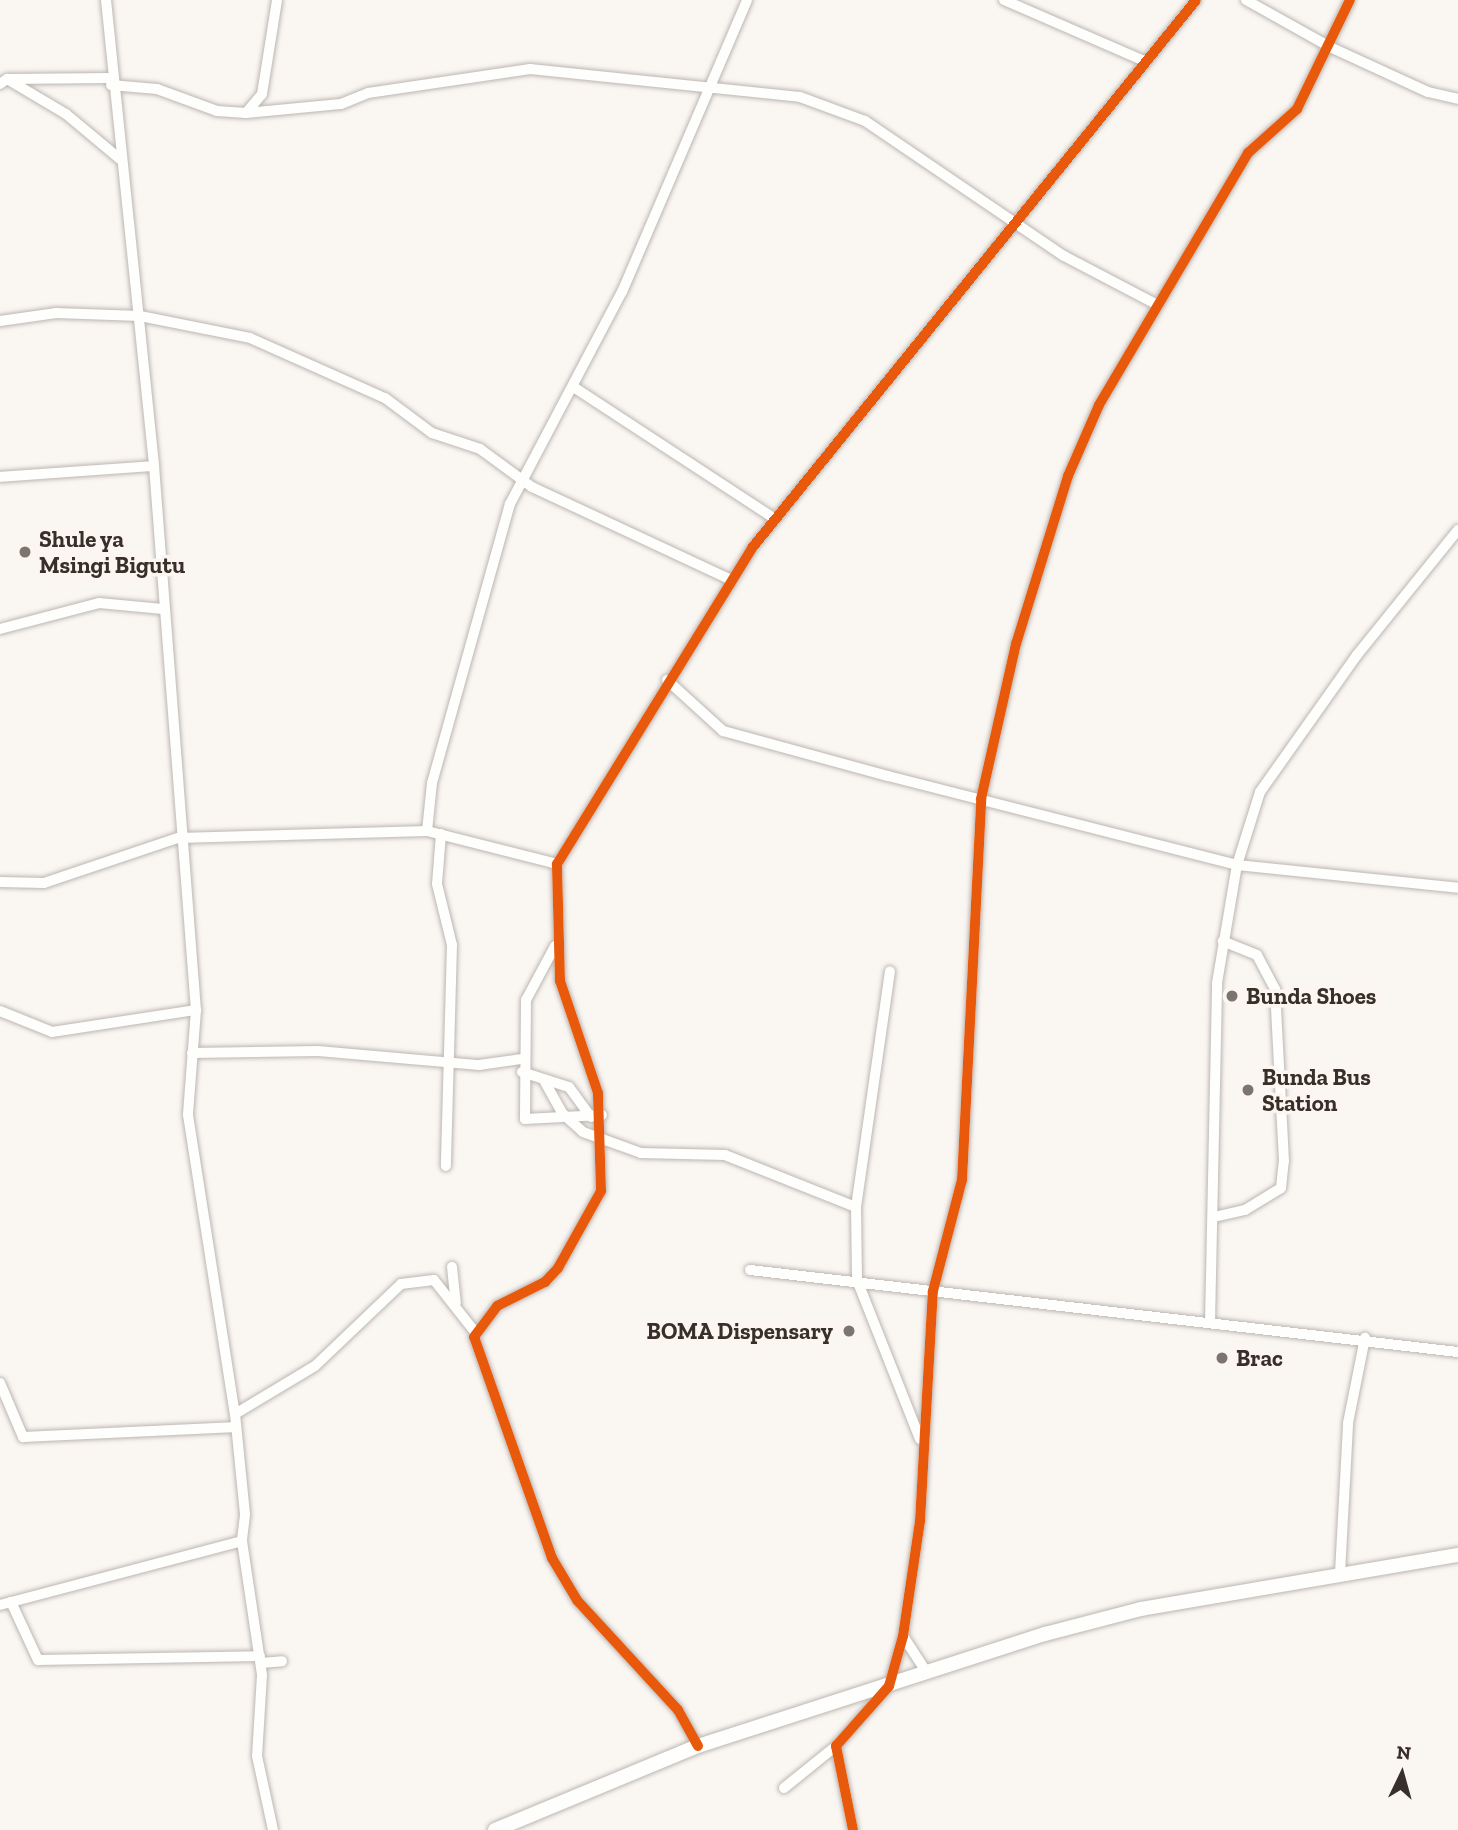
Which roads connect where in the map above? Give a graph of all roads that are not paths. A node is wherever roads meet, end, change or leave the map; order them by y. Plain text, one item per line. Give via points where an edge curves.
1 (106, 0) edge
2 (277, 0) edge
3 (747, 0) edge
4 (1004, 0) edge
5 (1196, 0) edge
6 (1247, 0) edge
7 (1350, 0) edge
8 (1330, 47) junction
9 (1144, 61) junction
10 (2, 81) edge
11 (111, 82) junction
12 (711, 88) junction
13 (1458, 99) edge
14 (246, 113) junction
15 (120, 159) junction
16 (1017, 226) junction
17 (1154, 303) junction
18 (140, 316) junction
19 (0, 321) edge
20 (575, 388) junction
21 (154, 466) junction
22 (0, 477) edge
23 (522, 480) junction
24 (775, 519) junction
25 (1458, 530) edge
26 (731, 580) junction
27 (163, 609) junction
28 (0, 629) edge
29 (667, 680) junction
30 (981, 799) junction
31 (427, 831) junction
32 (441, 834) junction
33 (178, 838) junction
34 (557, 864) junction
35 (1237, 865) junction
36 (0, 882) edge
37 (1458, 888) edge
38 (1223, 941) junction
39 (555, 946) junction
40 (890, 971) dead end
41 (195, 1010) junction
42 (0, 1012) edge
43 (192, 1054) junction
44 (522, 1059) junction
45 (449, 1064) junction
46 (522, 1072) junction
47 (545, 1082) junction
48 (597, 1116) junction
49 (568, 1118) junction
50 (603, 1138) junction
51 (446, 1166) dead end
52 (856, 1207) junction
53 (1214, 1217) junction
54 (452, 1267) dead end
55 (750, 1269) dead end
56 (857, 1280) junction
57 (933, 1291) junction
58 (456, 1303) junction
59 (1210, 1323) junction
60 (475, 1332) junction
61 (1366, 1338) junction
62 (1458, 1352) edge
63 (0, 1383) edge
64 (235, 1414) junction
65 (232, 1427) junction
66 (921, 1441) junction
67 (242, 1541) junction
68 (1458, 1555) edge
69 (1340, 1573) junction
70 (5, 1603) edge
71 (903, 1636) junction
72 (260, 1659) junction
73 (282, 1661) dead end
74 (927, 1673) junction
75 (889, 1686) junction
76 (698, 1746) junction
77 (836, 1746) junction
78 (784, 1788) dead end
79 (272, 1830) edge
80 (495, 1830) edge
81 (853, 1830) edge

1 - 11 street
2 - 14 street via 262,94
3 - 12 street
4 - 9 street
5 - 9 street
6 - 8 street
7 - 8 street
8 - 13 street via 1428,92
8 - 17 street via 1297,109 1248,153
9 - 16 street
10 - 11 street
10 - 15 street via 66,114
11 - 14 street via 157,89 217,111
11 - 15 street
12 - 14 street via 530,69 368,93 341,104
12 - 16 street via 834,105
12 - 20 street
15 - 18 street
16 - 17 street
16 - 24 street
17 - 30 street via 1068,476 1017,644
18 - 19 street via 56,313
18 - 21 street
18 - 23 street via 250,338 385,398 432,433 480,449
20 - 23 street
20 - 24 street
21 - 22 street
21 - 27 street
23 - 26 street
23 - 31 street via 458,680
24 - 26 street
25 - 35 street via 1260,792
26 - 29 street
27 - 28 street via 99,603
27 - 33 street
29 - 30 street via 723,731
29 - 34 street
30 - 35 street
30 - 57 street via 962,1180
31 - 32 street
31 - 33 street
32 - 34 street
32 - 45 street via 437,884 452,945
33 - 36 street via 44,883
33 - 41 street
34 - 39 street
35 - 37 street
35 - 38 street
38 - 53 street
38 - 53 street via 1257,955 1275,989 1284,1161 1281,1188 1245,1210
39 - 44 street via 526,1000
39 - 48 street
40 - 52 street
41 - 42 street via 52,1032
41 - 43 street
43 - 45 street via 318,1051
43 - 64 street via 188,1115
44 - 45 street
44 - 46 street
45 - 51 street
46 - 47 street
46 - 49 street via 525,1119
47 - 48 street via 569,1087
47 - 49 street
48 - 49 street
48 - 50 street
49 - 50 street
50 - 52 street via 641,1153 725,1155
50 - 60 street via 601,1191 581,1236 545,1282 497,1306
52 - 56 street
53 - 59 street
54 - 58 street
55 - 56 street
56 - 57 street
56 - 66 street
57 - 59 street
57 - 66 street
58 - 60 street
58 - 64 street via 434,1280 401,1284 315,1366
59 - 61 street
60 - 76 street via 552,1558 577,1600 678,1710
61 - 62 street
61 - 69 street via 1348,1423
63 - 65 street via 23,1437
64 - 65 street
65 - 67 street via 245,1516
66 - 71 street via 920,1521
67 - 70 street
67 - 72 street
68 - 69 main road
69 - 74 main road via 1141,1609
70 - 72 street via 38,1660
71 - 74 street
71 - 75 street
72 - 73 street
72 - 79 street via 257,1756
74 - 75 main road
75 - 76 main road
75 - 77 street
76 - 80 main road
77 - 78 street
77 - 81 street

